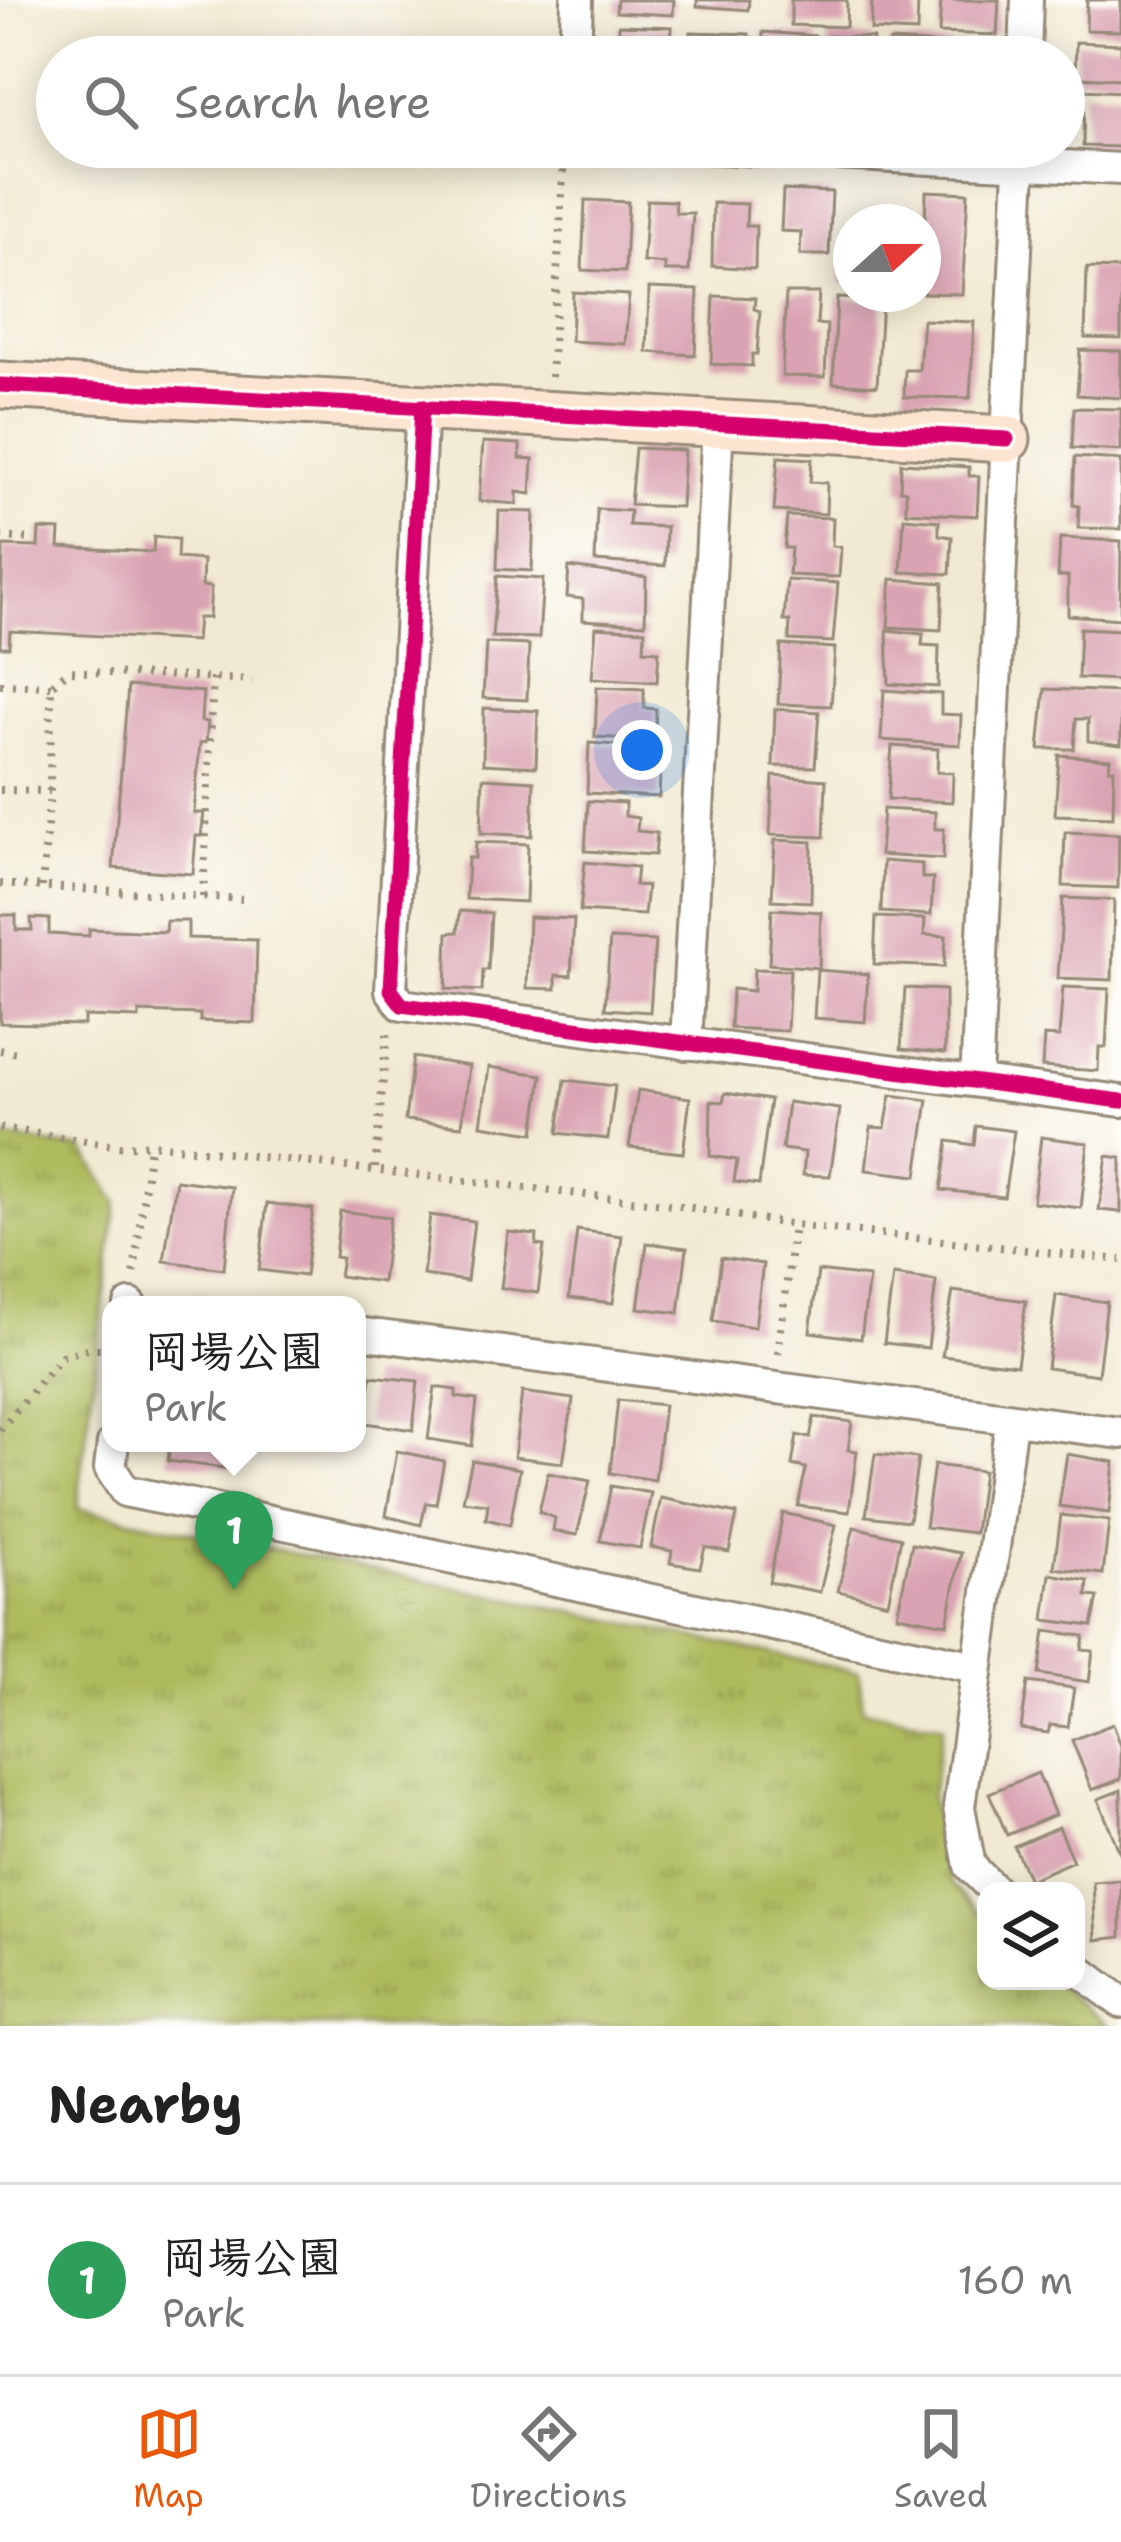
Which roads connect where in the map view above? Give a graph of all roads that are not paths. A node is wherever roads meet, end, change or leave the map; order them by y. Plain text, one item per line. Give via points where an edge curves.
1 (577, 0) edge
2 (1027, 0) edge
3 (576, 36) edge
4 (1026, 36) edge
5 (1085, 164) edge
6 (1019, 168) edge
7 (1121, 169) edge
8 (0, 385) edge
9 (422, 406) junction
10 (718, 424) junction
11 (1007, 439) junction
12 (686, 1044) junction
13 (976, 1081) junction
14 (1121, 1101) edge
15 (366, 1334) edge
16 (1011, 1421) junction
17 (1121, 1433) edge
18 (112, 1452) edge
19 (976, 1667) junction
20 (986, 1882) edge
21 (1085, 1974) edge
22 (1121, 2002) edge

1 - 3 street
2 - 4 street
5 - 7 street
6 - 11 street
8 - 9 street
9 - 10 street
9 - 12 street via 391,990 402,1005
10 - 11 street
10 - 12 street
11 - 13 street
12 - 13 street
13 - 14 street
15 - 16 street
16 - 17 street
16 - 19 street
18 - 19 street via 110,1468 125,1491
19 - 20 street via 959,1807 970,1866
21 - 22 street

